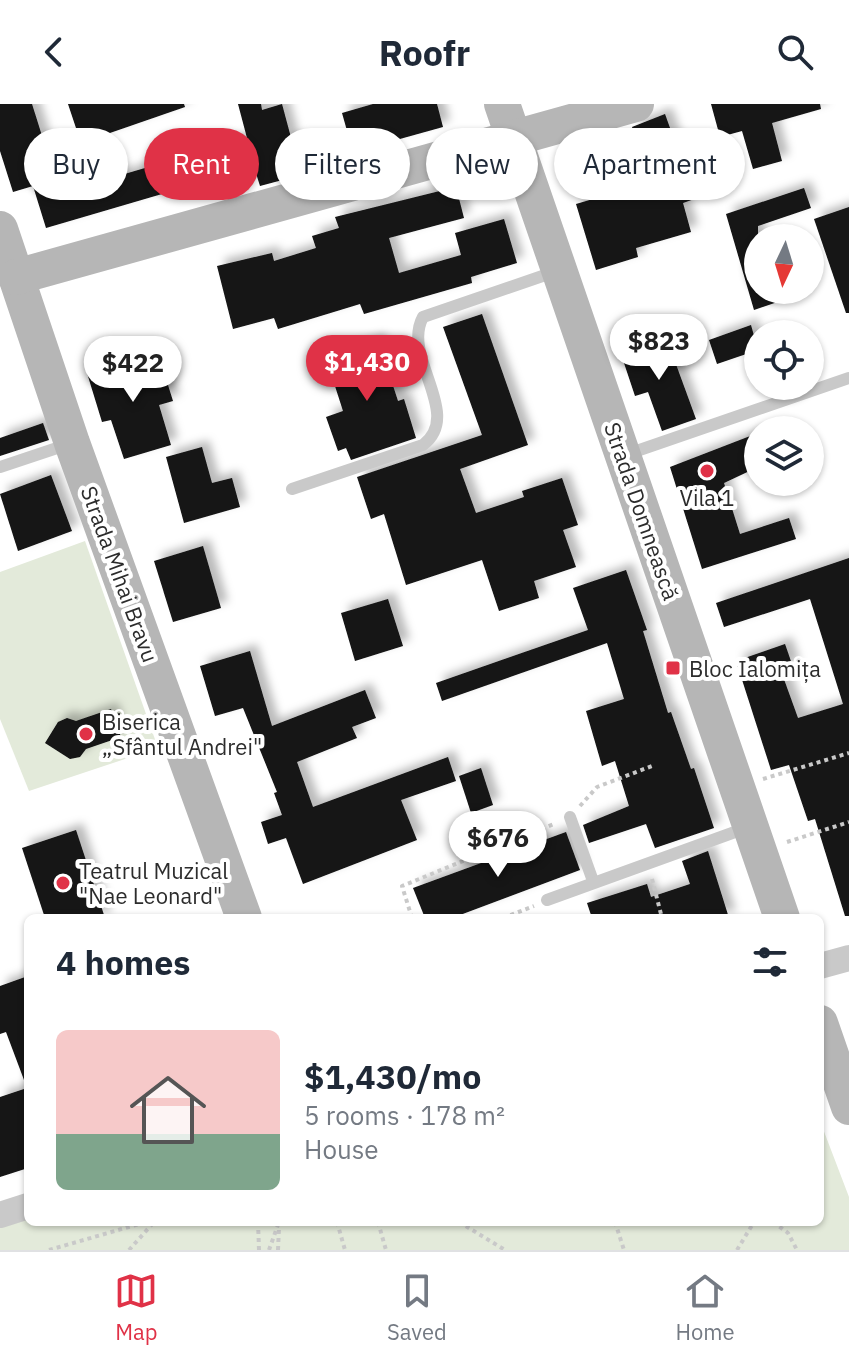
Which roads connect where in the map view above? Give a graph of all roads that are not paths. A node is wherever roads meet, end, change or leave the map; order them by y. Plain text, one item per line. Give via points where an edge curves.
1 (502, 104) edge
2 (636, 104) edge
3 (510, 128) edge
4 (538, 132) edge
5 (426, 163) edge
6 (535, 200) edge
7 (0, 229) edge
8 (559, 270) junction
9 (16, 277) junction
10 (849, 378) edge
11 (72, 443) junction
12 (623, 455) junction
13 (0, 467) edge
14 (292, 489) dead end
15 (570, 817) road end
16 (754, 839) junction
17 (593, 881) junction
18 (547, 900) road end
19 (243, 914) edge
20 (781, 914) edge
21 (849, 958) edge
22 (824, 965) edge
23 (824, 1035) edge
24 (849, 1107) edge
25 (24, 1207) edge
26 (0, 1215) edge

1 - 3 street, Strada Domnească
2 - 4 street
5 - 9 street
6 - 8 street, Strada Domnească
7 - 9 street, Strada Mihai Bravu
8 - 12 street, Strada Domnească
8 - 14 lane via 423,317 418,340 437,414 433,437 423,445
9 - 11 street, Strada Mihai Bravu
10 - 12 lane
11 - 13 lane
11 - 19 street, Strada Mihai Bravu
12 - 16 street, Strada Domnească
15 - 17 lane
16 - 17 lane via 648,861
16 - 20 street, Strada Domnească
17 - 18 lane
21 - 22 street
23 - 24 street
25 - 26 street

